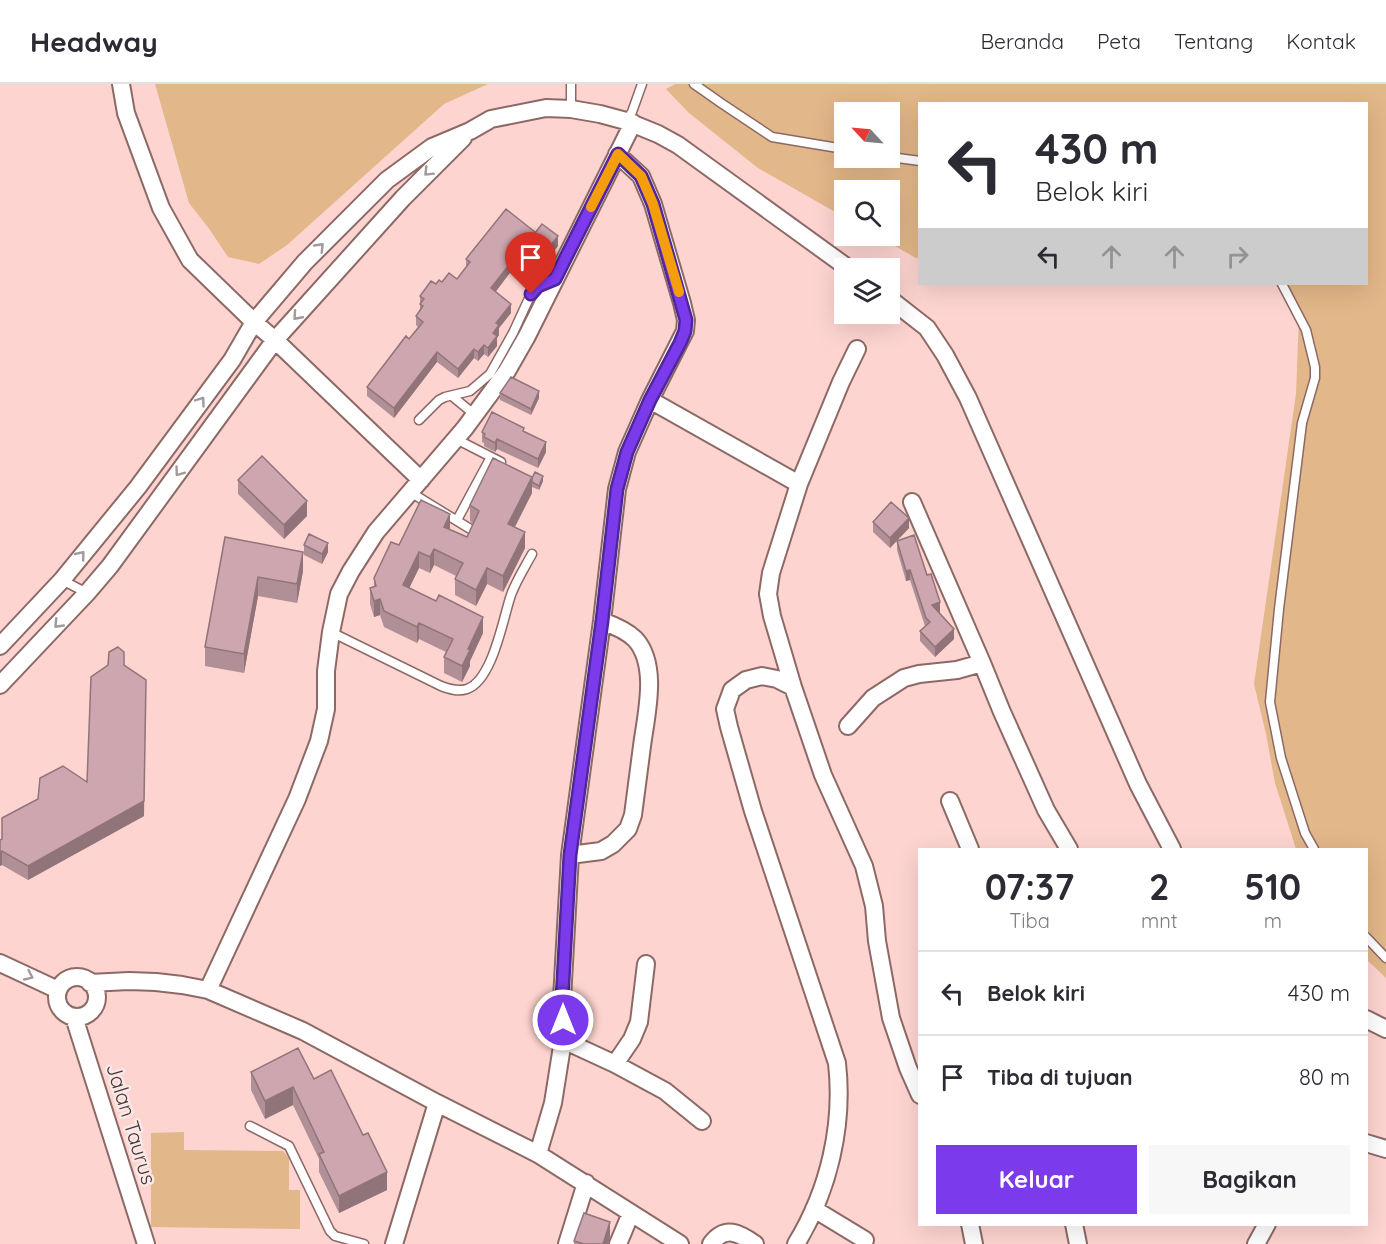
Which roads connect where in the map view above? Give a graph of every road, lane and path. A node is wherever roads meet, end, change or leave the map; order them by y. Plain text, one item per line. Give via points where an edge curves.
1 (121, 84) edge
2 (571, 84) edge
3 (642, 84) edge
4 (694, 84) edge
5 (571, 109) junction
6 (629, 122) junction
7 (470, 131) junction
8 (834, 147) edge
9 (618, 154) junction
10 (900, 158) edge
11 (918, 161) edge
12 (834, 258) edge
13 (555, 279) junction
14 (1283, 285) edge
15 (900, 306) edge
16 (254, 322) junction
17 (275, 340) junction
18 (857, 349) dead end
19 (452, 396) junction
20 (650, 400) junction
21 (475, 415) junction
22 (419, 420) dead end
23 (456, 439) junction
24 (491, 457) junction
25 (510, 467) edge
26 (799, 484) junction
27 (415, 486) junction
28 (912, 502) dead end
29 (456, 520) junction
30 (472, 530) edge
31 (532, 554) dead end
32 (62, 580) junction
33 (87, 593) junction
34 (602, 621) junction
35 (331, 632) junction
36 (0, 646) edge
37 (982, 663) junction
38 (2, 678) edge
39 (793, 687) junction
40 (848, 726) dead end
41 (950, 801) dead end
42 (970, 848) edge
43 (1068, 848) edge
44 (1171, 848) edge
45 (1313, 848) edge
46 (570, 855) junction
47 (1368, 939) edge
48 (1386, 958) edge
49 (0, 963) edge
50 (646, 964) dead end
51 (90, 983) junction
52 (58, 990) junction
53 (208, 990) junction
54 (74, 1017) junction
55 (1368, 1020) edge
56 (1386, 1029) edge
57 (563, 1040) junction
58 (615, 1064) junction
59 (918, 1090) edge
60 (437, 1103) junction
61 (702, 1121) dead end
62 (250, 1126) dead end
63 (1368, 1144) edge
64 (1386, 1149) edge
65 (538, 1154) junction
66 (586, 1183) junction
67 (814, 1209) junction
68 (631, 1212) junction
69 (970, 1226) edge
70 (1074, 1226) edge
71 (1266, 1226) edge
72 (865, 1240) dead end
73 (146, 1244) edge
74 (364, 1244) edge
75 (394, 1244) edge
76 (567, 1244) edge
77 (618, 1244) edge
78 (680, 1244) edge
79 (711, 1244) edge
80 (755, 1244) edge
81 (796, 1244) edge
82 (974, 1244) edge
83 (1078, 1244) edge
84 (1256, 1244) edge

1 - 16 street via 126,113 161,208 190,260
2 - 5 lane
3 - 6 lane
4 - 8 lane via 772,137
5 - 6 street
5 - 7 street via 546,108 513,114 491,119
6 - 9 street
6 - 12 street via 678,145
16 -> 7 street via 305,262 387,180 432,147
7 -> 17 street via 403,198
9 - 13 street
9 - 20 street via 641,176 653,204 686,320 680,343
10 - 11 lane
13 - 19 lane via 538,286 531,294 490,374 470,392
13 - 21 street via 507,371
14 - 45 lane via 1306,330 1315,378 1302,423 1292,495 1270,702 1281,758
15 - 44 street via 927,328 968,399 1138,784
16 - 17 street
32 -> 16 street via 138,487 232,360
17 - 27 street
17 -> 33 street
18 - 26 street
19 - 21 lane
19 - 22 lane via 439,400
20 - 26 street
20 - 34 street via 627,452 617,489
21 - 23 street
23 - 24 lane
23 - 27 street
24 - 25 lane
24 - 29 lane
26 - 39 street via 768,594
27 - 29 lane
27 - 35 street via 376,532 351,571 339,594
28 - 37 street
29 - 30 lane
31 - 35 lane via 510,597 500,639 479,681 468,688 454,690 441,686
32 - 33 lane
32 - 36 street
33 -> 38 street
34 - 46 street
34 - 46 street via 634,638 648,666 649,694 633,815 628,830 613,844 601,851
35 - 53 street via 326,709 319,741 297,799
37 - 40 street via 904,678 873,698
37 - 43 street via 1046,810
39 - 59 street via 824,775 864,866 891,1018
39 - 67 street via 762,676 746,680 732,690 725,709 753,811 837,1063 839,1099 834,1143
41 - 42 street
46 - 57 street
47 - 48 lane
49 -> 52 street
50 - 58 street via 639,1022
51 - 52 street via 75,977 66,980
51 - 53 street via 156,982
51 - 54 street via 96,993 95,1006 86,1015
52 - 54 street via 62,1011
53 - 60 street via 303,1031
54 - 73 street, Jalan Taurus
55 - 56 street
57 - 58 street
57 - 65 street via 553,1103
58 - 61 street via 665,1091
60 - 65 street
60 - 75 street
62 - 74 lane via 289,1146 330,1232
63 - 64 street
65 - 66 street
66 - 68 street
66 - 76 street
67 - 72 street
67 - 81 street
68 - 77 street
68 - 78 street
69 - 82 street
70 - 83 street
71 - 84 street
79 - 80 street via 721,1234 732,1233

